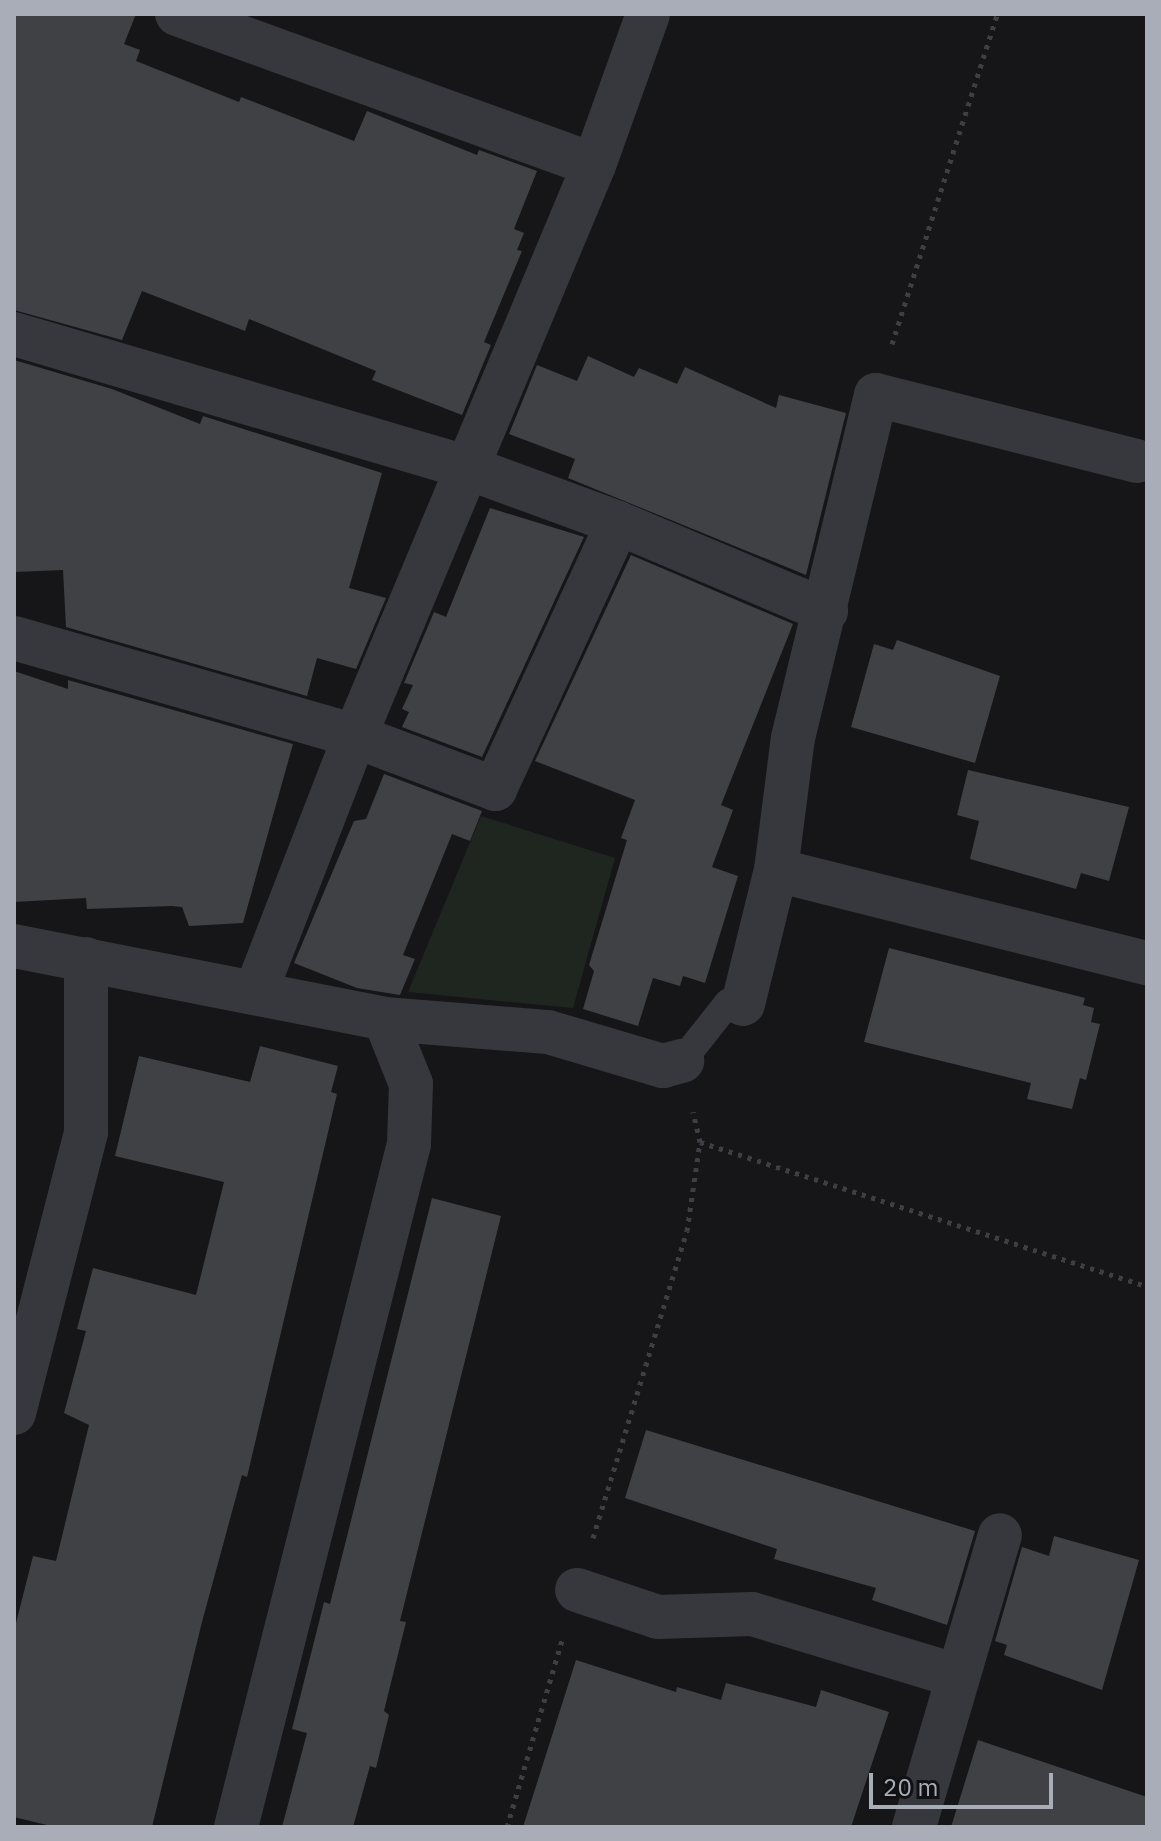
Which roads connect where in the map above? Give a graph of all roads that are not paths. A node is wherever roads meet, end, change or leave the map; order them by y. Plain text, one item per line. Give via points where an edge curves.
1 (177, 14) edge
2 (648, 14) edge
3 (594, 165) junction
4 (14, 334) edge
5 (1137, 461) dead end
6 (466, 467) junction
7 (618, 523) junction
8 (826, 611) junction
9 (14, 638) edge
10 (355, 736) junction
11 (776, 870) junction
12 (14, 946) edge
13 (86, 959) junction
14 (1147, 963) edge
15 (256, 991) junction
16 (743, 1004) joint
17 (385, 1019) junction
18 (682, 1061) joint
19 (14, 1413) edge
20 (1000, 1535) dead end
21 (577, 1590) road end
22 (958, 1676) junction
23 (236, 1827) edge
24 (914, 1827) edge

1 - 3 street
2 - 3 street
3 - 6 street
4 - 6 street
5 - 8 street via 876,395
6 - 7 street
6 - 10 street
7 - 8 street
7 - 10 street via 495,789
8 - 11 street via 793,738
9 - 10 street
10 - 15 street
11 - 14 street
11 - 16 street
12 - 13 street
13 - 15 street
13 - 19 street via 86,1132
15 - 17 street
16 - 18 lane via 728,1003
17 - 18 street via 548,1032 663,1066
17 - 23 street via 411,1084 409,1144
20 - 22 street
21 - 22 street via 658,1617 752,1614
22 - 24 street

